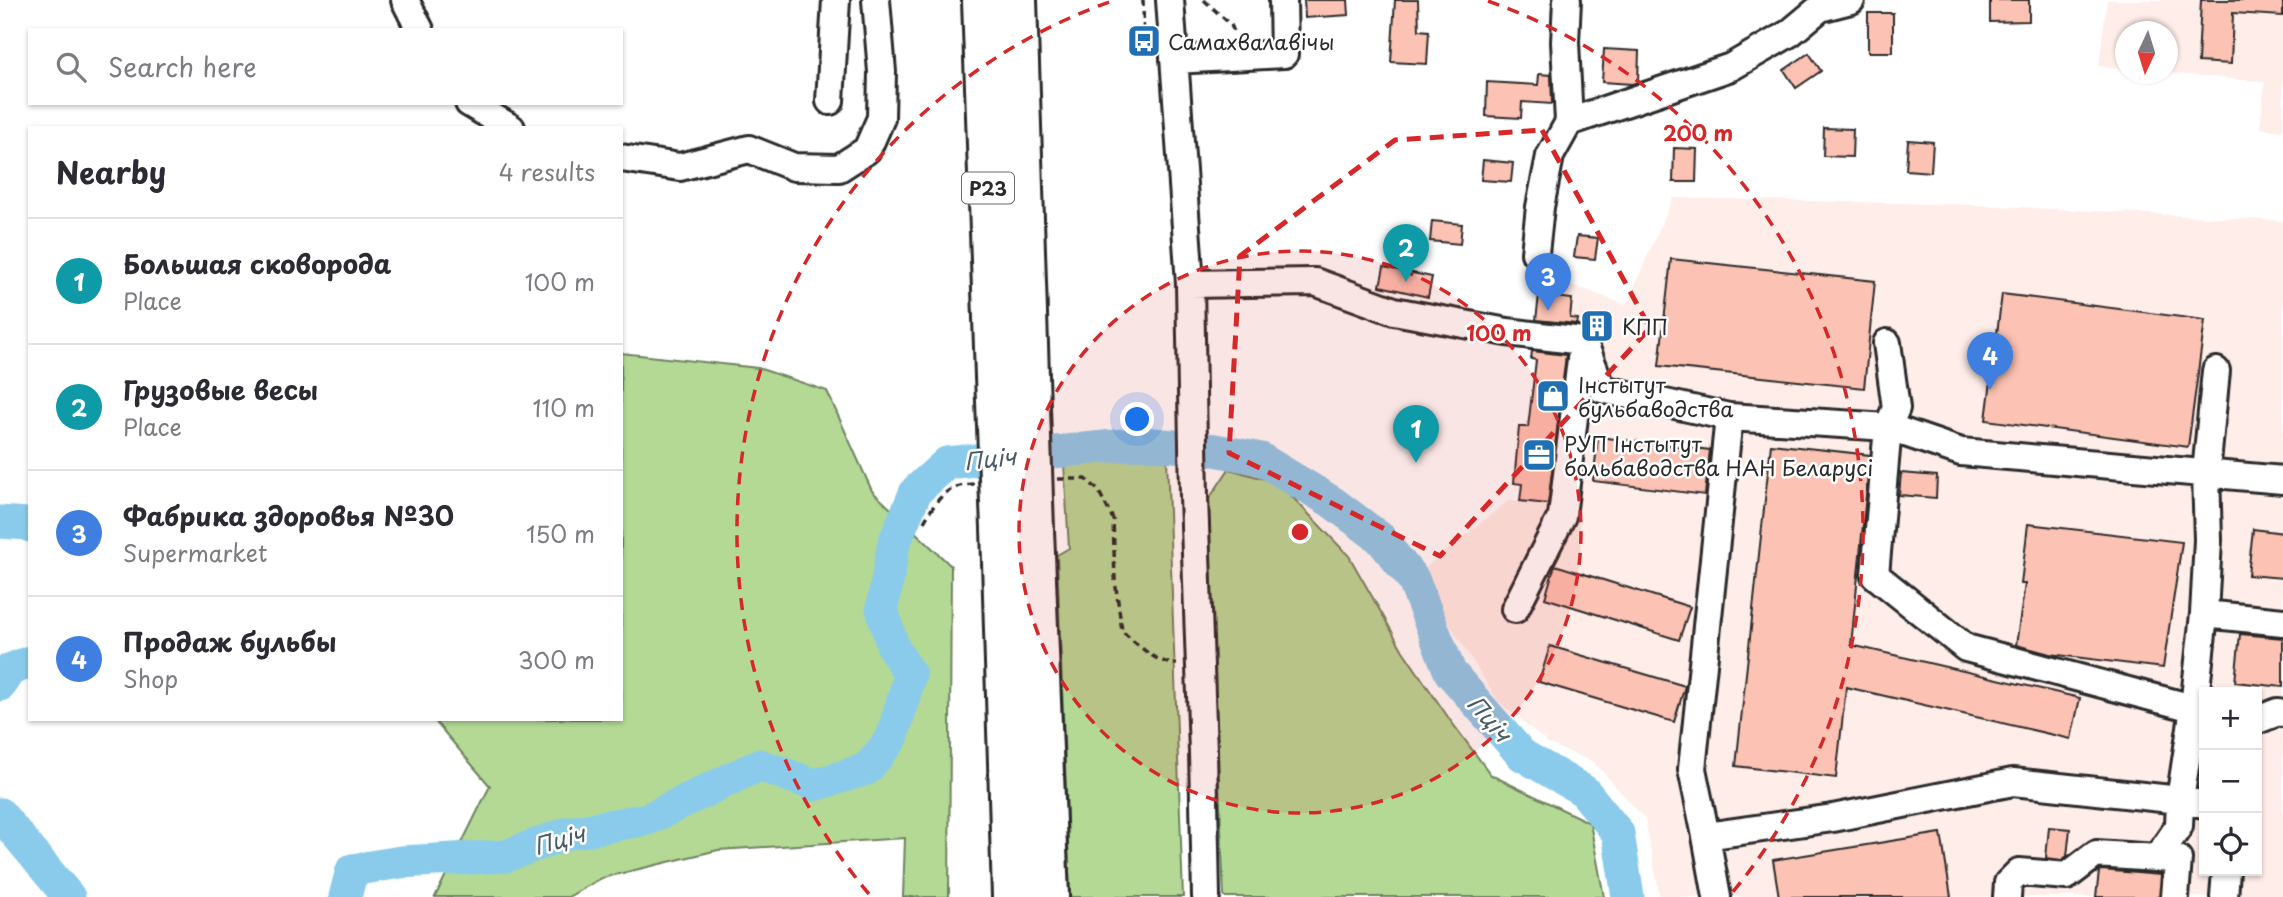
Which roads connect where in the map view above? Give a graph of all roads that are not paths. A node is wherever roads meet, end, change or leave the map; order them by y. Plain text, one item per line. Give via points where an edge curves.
1 (405, 0) edge
2 (836, 0) edge
3 (876, 0) edge
4 (982, 0) edge
5 (1017, 0) edge
6 (1170, 0) edge
7 (1283, 0) edge
8 (1567, 0) edge
9 (1851, 0) edge
10 (418, 28) edge
11 (1174, 60) junction
12 (830, 102) dead end
13 (472, 105) edge
14 (1569, 122) junction
15 (507, 126) edge
16 (623, 158) edge
17 (1535, 253) dead end
18 (1190, 284) junction
19 (1583, 341) junction
20 (1887, 343) dead end
21 (2216, 371) dead end
22 (1012, 376) junction
23 (1729, 416) junction
24 (1888, 427) junction
25 (2206, 472) junction
26 (2283, 480) edge
27 (1017, 529) junction
28 (1515, 609) dead end
29 (2204, 614) junction
30 (2283, 622) edge
31 (2200, 687) edge
32 (2199, 710) edge
33 (2283, 713) edge
34 (2262, 718) edge
35 (2192, 802) edge
36 (1706, 836) junction
37 (2157, 858) junction
38 (2226, 876) edge
39 (1012, 897) edge
40 (1049, 897) edge
41 (1206, 897) edge
42 (1717, 897) edge
43 (2007, 897) edge
44 (2175, 897) edge
45 (2224, 897) edge

1 - 10 street
2 - 12 street
3 - 16 street via 881,118 867,150 839,168 794,167 749,149 680,167
4 - 22 highway, Р23
5 - 22 highway, Р23
6 - 11 street
7 - 11 street via 1284,54
8 - 14 street via 1564,42
9 - 14 street via 1820,8 1790,33 1731,66
11 - 18 street
13 - 15 street
14 - 17 street via 1550,156
18 - 19 street via 1315,282 1394,311
18 - 41 street
19 - 23 street via 1602,388
19 - 28 street via 1562,516
20 - 24 street via 1896,408
21 - 25 street
22 - 27 highway, Р23, bridge
23 - 24 street
23 - 36 street via 1692,769
24 - 25 street via 1961,452
24 - 32 street via 1875,575 1966,648
25 - 26 street
25 - 29 street
27 - 39 highway, Р23
27 - 40 highway, Р23
29 - 30 street
29 - 31 street
32 - 35 street
33 - 34 street
35 - 36 street via 2013,782 1833,818
35 - 37 street
36 - 42 street
37 - 43 street via 2096,854 2067,876 2019,872 2008,883
37 - 44 street via 2178,859
38 - 45 street

